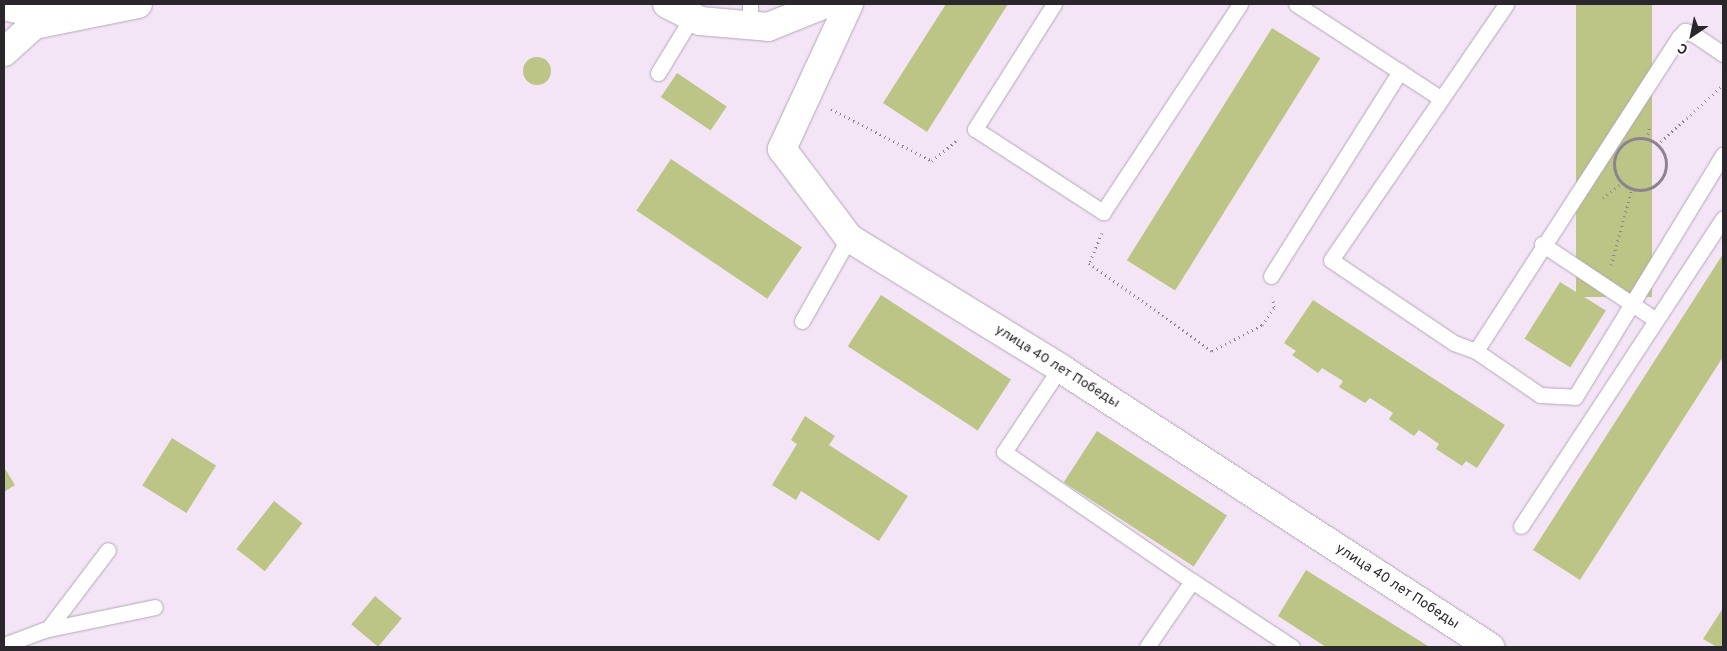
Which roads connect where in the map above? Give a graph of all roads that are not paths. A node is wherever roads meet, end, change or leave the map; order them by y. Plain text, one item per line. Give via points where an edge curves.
1 (138, 4) edge
2 (666, 4) edge
3 (825, 4) edge
4 (849, 4) edge
5 (1054, 4) edge
6 (1240, 4) edge
7 (1296, 4) edge
8 (1506, 4) edge
9 (4, 6) edge
10 (750, 14) edge
11 (692, 16) junction
12 (57, 18) junction
13 (4, 52) edge
14 (1723, 54) edge
15 (1400, 71) junction
16 (658, 73) dead end
17 (1440, 98) junction
18 (1723, 155) edge
19 (1723, 218) edge
20 (849, 238) junction
21 (1542, 244) junction
22 (1271, 276) road end
23 (1632, 304) junction
24 (802, 320) dead end
25 (1656, 320) junction
26 (1476, 351) junction
27 (1060, 368) junction
28 (1521, 526) dead end
29 (108, 550) dead end
30 (1192, 581) junction
31 (156, 607) dead end
32 (48, 629) junction
33 (4, 645) edge
34 (1147, 647) edge
35 (1292, 647) edge
36 (1490, 647) edge

1 - 12 street
2 - 11 street
3 - 10 street via 768,27
4 - 20 street, улица 40 лет Победы via 782,149
5 - 6 lane via 975,129 1103,212
7 - 15 lane
8 - 17 lane
9 - 12 street
10 - 11 street
11 - 16 lane
12 - 13 street via 34,26
14 - 21 lane via 1693,34 1685,31 1679,37
15 - 17 lane
15 - 22 lane
17 - 26 lane via 1331,260 1454,343
18 - 23 lane
19 - 25 lane
20 - 24 lane
20 - 27 street, улица 40 лет Победы
21 - 23 lane
21 - 26 lane
23 - 25 lane
23 - 26 lane via 1575,397 1540,395
25 - 28 lane
27 - 30 lane via 1004,452
27 - 36 street, улица 40 лет Победы
29 - 32 lane
30 - 34 lane
30 - 35 lane
31 - 32 lane
32 - 33 lane

